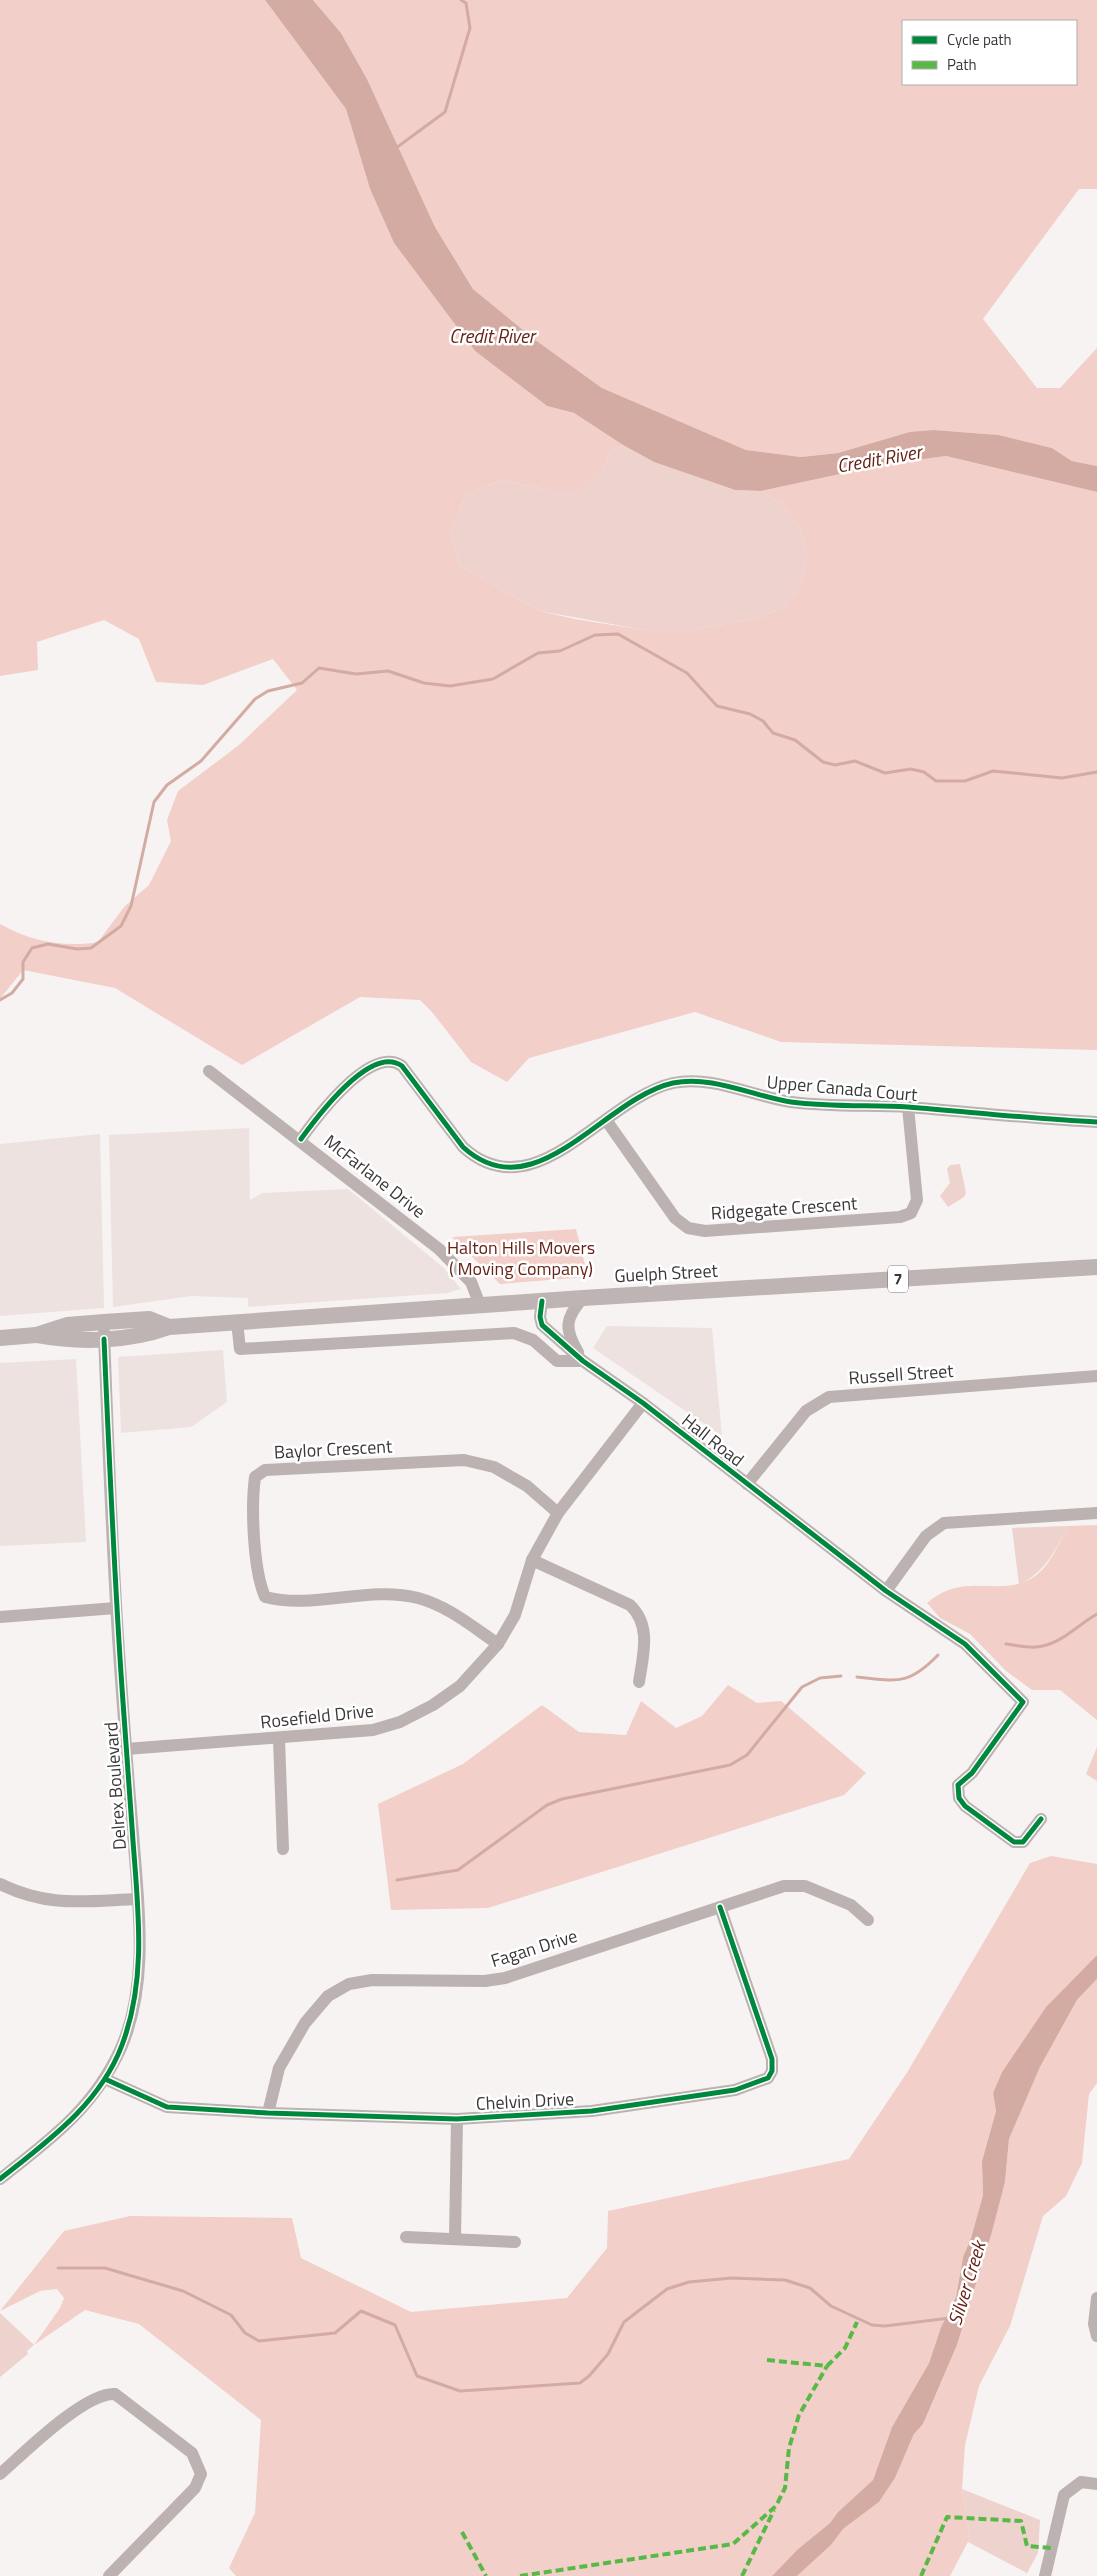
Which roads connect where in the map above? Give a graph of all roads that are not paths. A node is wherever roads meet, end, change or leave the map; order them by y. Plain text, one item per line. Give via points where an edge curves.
1 (210, 1071) dead end
2 (908, 1107) junction
3 (606, 1120) junction
4 (1097, 1122) edge
5 (301, 1140) junction
6 (1097, 1267) edge
7 (583, 1298) junction
8 (542, 1301) junction
9 (480, 1305) junction
10 (104, 1322) junction
11 (237, 1322) junction
12 (169, 1327) junction
13 (36, 1335) junction
14 (0, 1338) edge
15 (104, 1339) junction
16 (583, 1361) junction
17 (1097, 1376) edge
18 (643, 1403) junction
19 (747, 1484) junction
20 (558, 1513) junction
21 (1097, 1513) edge
22 (532, 1560) junction
23 (886, 1591) junction
24 (116, 1608) junction
25 (0, 1617) edge
26 (498, 1644) junction
27 (639, 1682) dead end
28 (278, 1739) junction
29 (126, 1749) junction
30 (1041, 1818) dead end
31 (283, 1849) dead end
32 (0, 1884) edge
33 (137, 1899) junction
34 (720, 1907) junction
35 (868, 1920) dead end
36 (105, 2079) junction
37 (268, 2113) junction
38 (457, 2119) junction
39 (0, 2179) edge
40 (406, 2237) dead end
41 (455, 2238) junction
42 (515, 2242) dead end
43 (1097, 2298) edge
44 (1097, 2336) edge
45 (0, 2474) edge
46 (1097, 2484) edge
47 (109, 2576) edge
48 (1045, 2576) edge

1 - 5 street, McFarlane Drive
2 - 3 street, Upper Canada Court via 793,1102 696,1081 673,1083 644,1094
2 - 3 street, Ridgegate Crescent via 918,1200 911,1213 900,1217 705,1231 688,1228 675,1218
2 - 4 street, Upper Canada Court
3 - 5 street, Upper Canada Court via 539,1162 517,1168 494,1166 474,1157 464,1147 402,1066 386,1061 377,1064 336,1095
5 - 9 street, McFarlane Drive via 439,1249 471,1282
6 - 7 main road, Guelph Street / 7
7 - 8 main road, Guelph Street / 7
7 - 16 street via 572,1310 568,1325 571,1340
8 - 9 main road, Guelph Street
8 - 16 street, Hall Road via 542,1325
9 - 11 main road, Guelph Street
10 - 12 main road, Guelph Street via 149,1319
10 - 13 main road, Guelph Street via 66,1325
10 - 15 street, Delrex Boulevard
11 - 12 main road, Guelph Street
11 - 16 street via 240,1349 514,1333 534,1340 556,1361
12 - 15 main road, Guelph Street via 148,1335
13 - 14 main road, Guelph Street
13 - 15 main road, Guelph Street via 67,1340
15 - 24 street, Delrex Boulevard
16 - 18 street, Hall Road
17 - 19 street, Russell Street via 829,1397 806,1411
18 - 19 street, Hall Road
18 - 20 street, Rosefield Drive
19 - 23 street, Hall Road
20 - 22 street, Rosefield Drive
20 - 26 street, Baylor Crescent via 527,1486 494,1467 464,1460 265,1470 255,1477 252,1495 259,1582 265,1597 285,1602 386,1594 417,1598 440,1606
21 - 23 street via 944,1523 926,1536
22 - 26 street, Rosefield Drive via 515,1615
22 - 27 street via 630,1605 639,1614 646,1633
23 - 30 street, Hall Road via 965,1644 1023,1702 972,1772 958,1785 959,1798 1014,1842 1023,1842
24 - 25 street
24 - 29 street, Delrex Boulevard
26 - 28 street, Rosefield Drive via 460,1686 432,1706 400,1722 373,1730
28 - 29 street, Rosefield Drive
28 - 31 street
29 - 33 street, Delrex Boulevard
32 - 33 street via 22,1895 61,1902
33 - 36 street, Delrex Boulevard via 139,1958 133,2010 122,2046
34 - 35 street, Fagan Drive via 784,1886 805,1886 851,1905
34 - 37 street, Fagan Drive via 505,1978 485,1981 372,1980 349,1984 328,1996 305,2022 279,2068
34 - 38 street, Chelvin Drive via 772,2059 772,2072 768,2078 735,2090 592,2111
36 - 37 street, Chelvin Drive via 167,2107
36 - 39 street, Delrex Boulevard via 67,2126
37 - 38 street, Chelvin Drive
38 - 41 street
40 - 41 street
41 - 42 street
43 - 44 street via 1094,2324
45 - 47 street via 65,2419 94,2397 106,2393 115,2394 192,2454 201,2474 195,2488
46 - 48 street via 1080,2482 1064,2495

